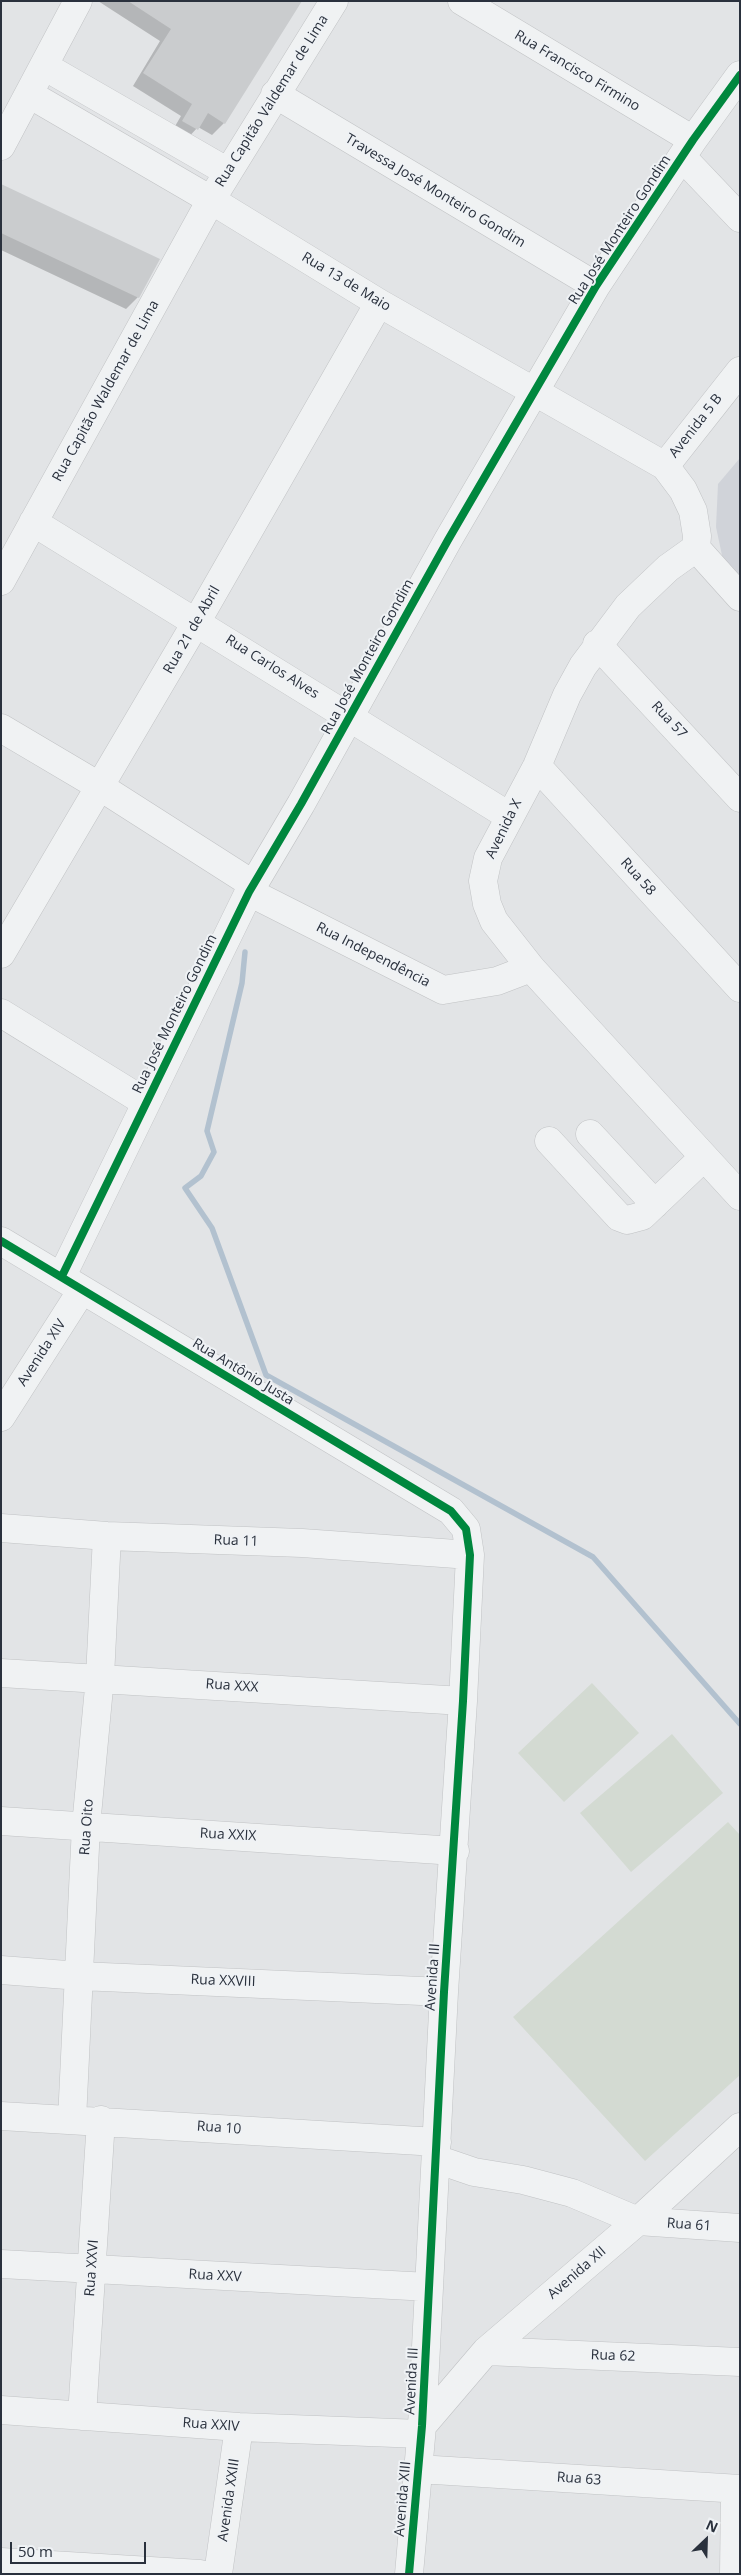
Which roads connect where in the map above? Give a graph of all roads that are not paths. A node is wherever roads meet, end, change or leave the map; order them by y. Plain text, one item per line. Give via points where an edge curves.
1 (78, 1) edge
2 (334, 1) edge
3 (462, 1) edge
4 (44, 66) junction
5 (740, 75) edge
6 (29, 94) junction
7 (275, 94) junction
8 (1, 146) edge
9 (688, 148) junction
10 (228, 172) junction
11 (211, 200) junction
12 (740, 218) edge
13 (596, 286) junction
14 (379, 303) junction
15 (740, 371) edge
16 (536, 393) junction
17 (665, 466) junction
18 (33, 522) junction
19 (696, 548) junction
20 (1, 581) edge
21 (734, 591) edge
22 (197, 621) junction
23 (597, 644) junction
24 (350, 716) junction
25 (1, 728) edge
26 (537, 766) junction
27 (99, 786) junction
28 (740, 798) edge
29 (509, 816) junction
30 (251, 888) junction
31 (1, 954) edge
32 (532, 968) junction
33 (740, 988) edge
34 (1, 1013) edge
35 (145, 1102) junction
36 (590, 1134) dead end
37 (548, 1142) dead end
38 (703, 1158) junction
39 (740, 1196) edge
40 (655, 1204) junction
41 (1, 1241) edge
42 (72, 1283) junction
43 (1, 1417) edge
44 (1, 1528) edge
45 (107, 1536) junction
46 (468, 1542) junction
47 (1, 1673) edge
48 (100, 1677) junction
49 (463, 1701) junction
50 (1, 1821) edge
51 (86, 1826) junction
52 (454, 1850) junction
53 (1, 1970) edge
54 (80, 1976) junction
55 (444, 1992) junction
56 (1, 2116) edge
57 (72, 2120) junction
58 (102, 2120) junction
59 (740, 2128) edge
60 (437, 2150) junction
61 (638, 2221) junction
62 (740, 2228) edge
63 (1, 2264) edge
64 (92, 2270) junction
65 (430, 2287) junction
66 (486, 2351) junction
67 (740, 2362) edge
68 (1, 2410) edge
69 (82, 2416) junction
70 (239, 2427) junction
71 (421, 2430) junction
72 (418, 2469) junction
73 (737, 2489) edge
74 (1, 2562) edge
75 (200, 2574) edge
76 (218, 2574) edge
77 (409, 2574) edge
78 (734, 2574) edge

1 - 4 street
2 - 7 street, Rua Capitão Valdemar de Lima
3 - 9 street, Rua Francisco Firmino
4 - 6 street
4 - 10 street
5 - 9 street, Rua José Monteiro Gondim
6 - 8 street
6 - 11 street, Rua 13 de Maio
7 - 10 street, Rua Capitão Valdemar de Lima
7 - 13 street, Travessa José Monteiro Gondim
9 - 12 street, Rua Francisco Firmino
9 - 13 street, Rua José Monteiro Gondim
10 - 11 street, Rua Capitão Valdemar de Lima
11 - 14 street, Rua 13 de Maio
11 - 18 street, Rua Capitão Waldemar de Lima
13 - 16 street, Rua José Monteiro Gondim
14 - 16 street, Rua 13 de Maio
14 - 22 street, Rua 21 de Abril
15 - 17 street, Avenida 5 B
16 - 17 street, Rua 13 de Maio
16 - 24 street, Rua José Monteiro Gondim via 448,540
17 - 19 street, Avenida 5 B via 683,490 693,511
18 - 20 street, Rua Capitão Waldemar de Lima
18 - 22 street, Rua Carlos Alves
19 - 21 street
19 - 23 street, Avenida X via 668,568 628,606
22 - 24 street, Rua Carlos Alves
22 - 27 street, Rua 21 de Abril
23 - 26 street, Avenida X via 567,695
23 - 28 street, Rua 57
24 - 29 street, Rua Carlos Alves
24 - 30 street, Rua José Monteiro Gondim
25 - 27 street, Rua Independência
26 - 29 street, Avenida X
26 - 33 street, Rua 58
27 - 30 street, Rua Independência
27 - 31 street, Rua 21 de Abril
29 - 32 street, Avenida X via 488,858 483,881 494,921
30 - 32 street, Rua Independência via 443,990 497,981
30 - 35 street, Rua José Monteiro Gondim
32 - 38 street, Avenida X
34 - 35 street
35 - 42 street, Rua José Monteiro Gondim
36 - 40 street
37 - 40 street via 619,1217 635,1220
38 - 39 street, Avenida X
38 - 40 street
41 - 42 street, Rua Antônio Justa
42 - 43 street, Avenida XIV
42 - 46 street, Rua Antônio Justa via 451,1510 460,1520
44 - 45 street, Rua 11
45 - 46 street, Rua 11 via 302,1543
45 - 48 street, Rua Oito
46 - 49 street, Avenida III
47 - 48 street, Rua XXX
48 - 49 street, Rua XXX
48 - 51 street, Rua Oito
49 - 52 street, Avenida III
50 - 51 street, Rua XXIX
51 - 52 street, Rua XXIX
51 - 54 street, Rua Oito
52 - 55 street, Avenida III
53 - 54 street, Rua XXVIII
54 - 55 street, Rua XXVIII
54 - 57 street, Rua Oito
55 - 60 street, Avenida III
56 - 57 street, Rua 10
57 - 58 street, Rua 10
58 - 60 street, Rua 10
58 - 64 street, Rua XXVI
59 - 61 street, Avenida XII
60 - 61 street, Rua 10 via 474,2172 572,2193
60 - 65 street, Avenida III
61 - 62 street, Rua 61
61 - 66 street, Avenida XII
63 - 64 street, Rua XXV
64 - 65 street, Rua XXV
64 - 69 street, Rua XXVI
65 - 71 street, Avenida III
66 - 67 street, Rua 62
66 - 71 street, Avenida XII
68 - 69 street, Rua XXIV
69 - 70 street, Rua XXIV
70 - 71 street, Rua XXIV
70 - 76 street, Avenida XXIII
71 - 72 street, Avenida XIII
72 - 73 street, Rua 63
72 - 77 street, Avenida XIII
73 - 78 street
74 - 75 street

